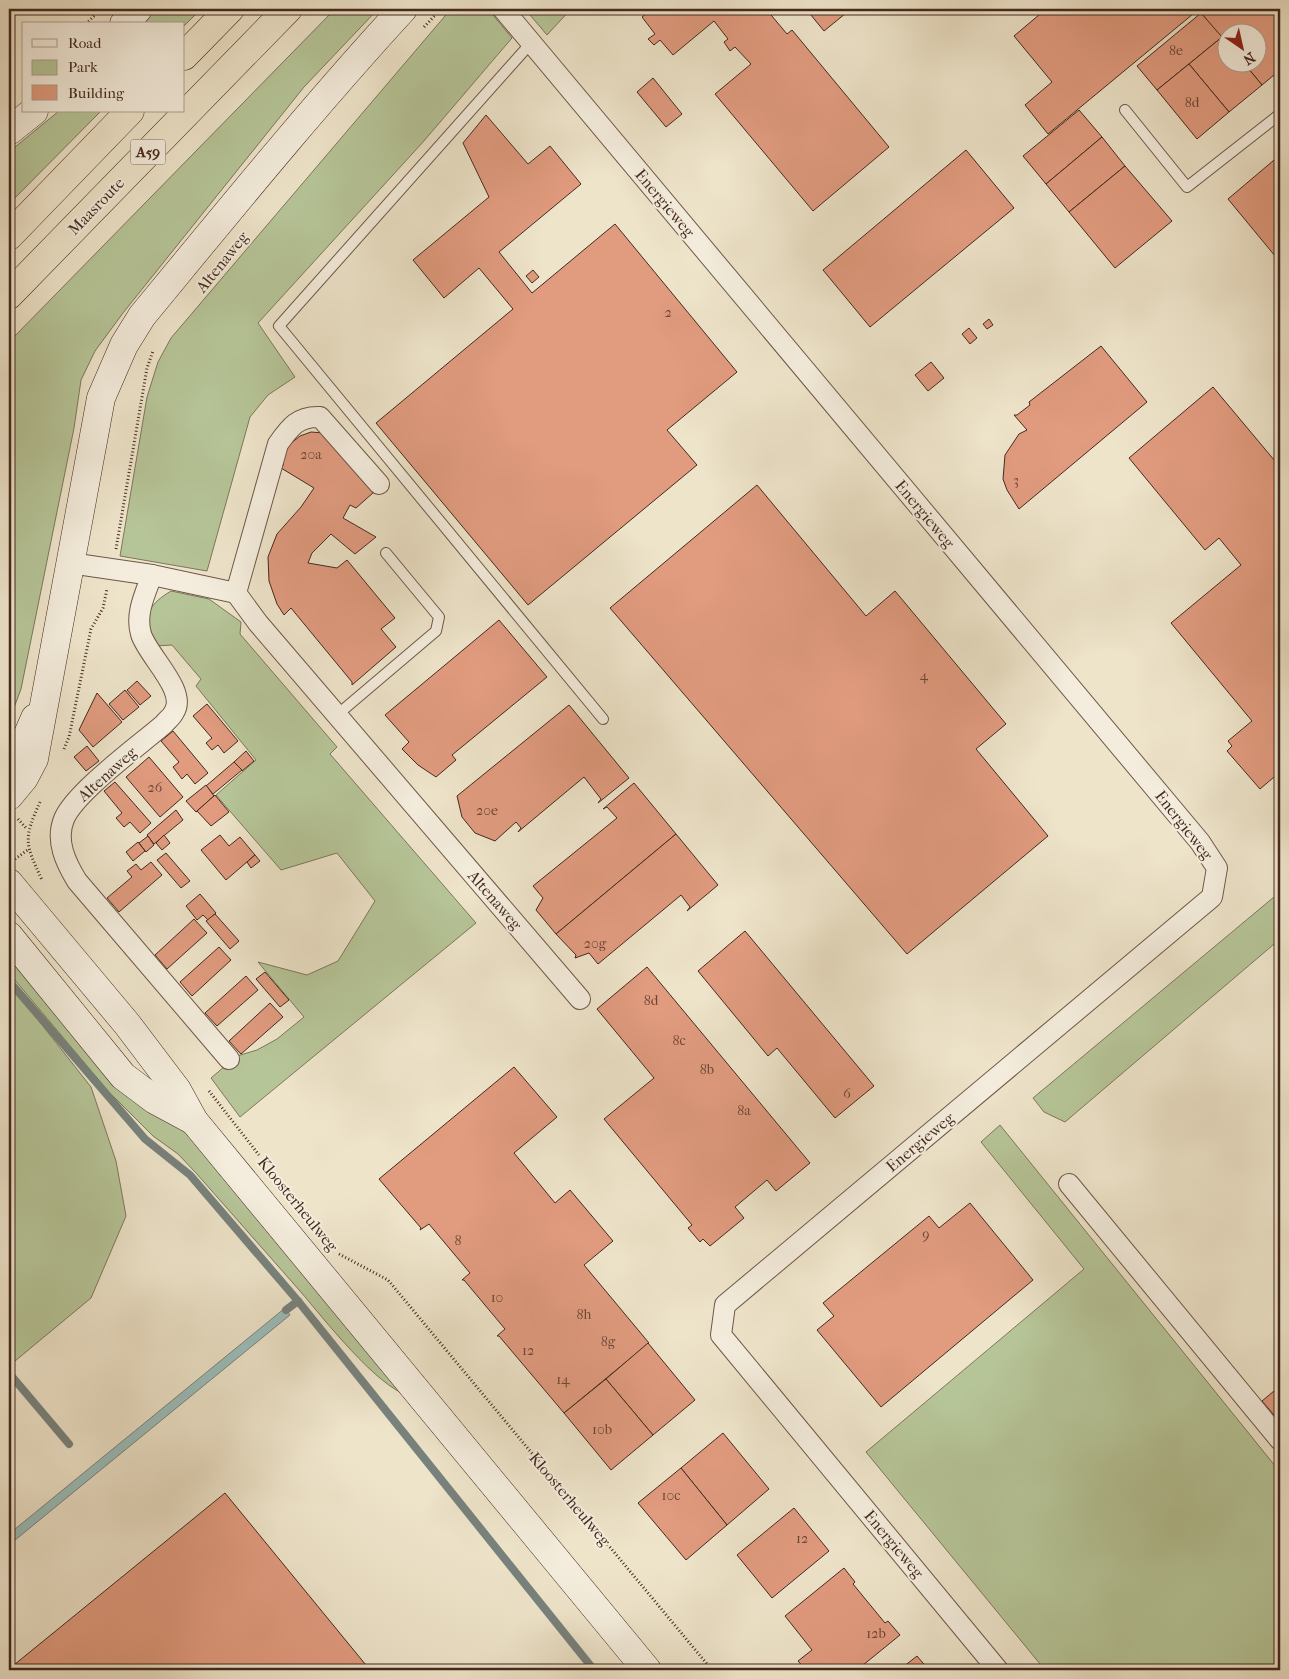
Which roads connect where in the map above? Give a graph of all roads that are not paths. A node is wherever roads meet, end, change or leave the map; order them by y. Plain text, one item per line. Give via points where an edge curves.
1 (138, 9) edge
2 (230, 9) edge
3 (288, 9) edge
4 (403, 9) edge
5 (503, 9) edge
6 (126, 22) edge
7 (531, 43) junction
8 (185, 55) edge
9 (1125, 110) dead end
10 (33, 112) edge
11 (129, 112) edge
12 (1280, 114) edge
13 (9, 131) edge
14 (9, 236) edge
15 (9, 296) edge
16 (379, 484) dead end
17 (386, 553) dead end
18 (70, 562) junction
19 (152, 575) junction
20 (236, 593) junction
21 (45, 696) junction
22 (337, 715) junction
23 (603, 718) dead end
24 (9, 756) edge
25 (9, 796) edge
26 (9, 883) edge
27 (9, 936) edge
28 (580, 1000) dead end
29 (229, 1059) dead end
30 (194, 1121) junction
31 (1069, 1184) dead end
32 (1280, 1440) edge
33 (647, 1670) edge
34 (998, 1670) edge

1 - 6 street
2 - 8 highway
3 - 15 highway, Maasroute / A59
4 - 18 street, Altenaweg via 305,119 142,316 124,345 101,398
5 - 7 street, Energieweg
7 - 23 lane via 279,326
7 - 34 street, Energieweg via 1200,842 1217,868 1212,897 725,1305 721,1335
9 - 12 lane via 1187,187
10 - 13 street
11 - 14 highway, A59
16 - 20 street via 320,417 308,416 290,427 278,444
17 - 22 lane via 439,617 436,631
18 - 19 street
18 - 21 street, Altenaweg
19 - 20 street
19 - 29 street, Altenaweg via 139,618 141,635 176,694 176,711 79,797 63,820 62,850 77,881
20 - 22 street, Altenaweg
21 - 24 street, Altenaweg via 25,741
21 - 25 street, Altenaweg via 30,769
22 - 28 street, Altenaweg
26 - 30 street, Kloosterheulweg via 127,1024 177,1090
27 - 30 street, Kloosterheulweg via 124,1076 155,1100
30 - 33 street, Kloosterheulweg
31 - 32 street

